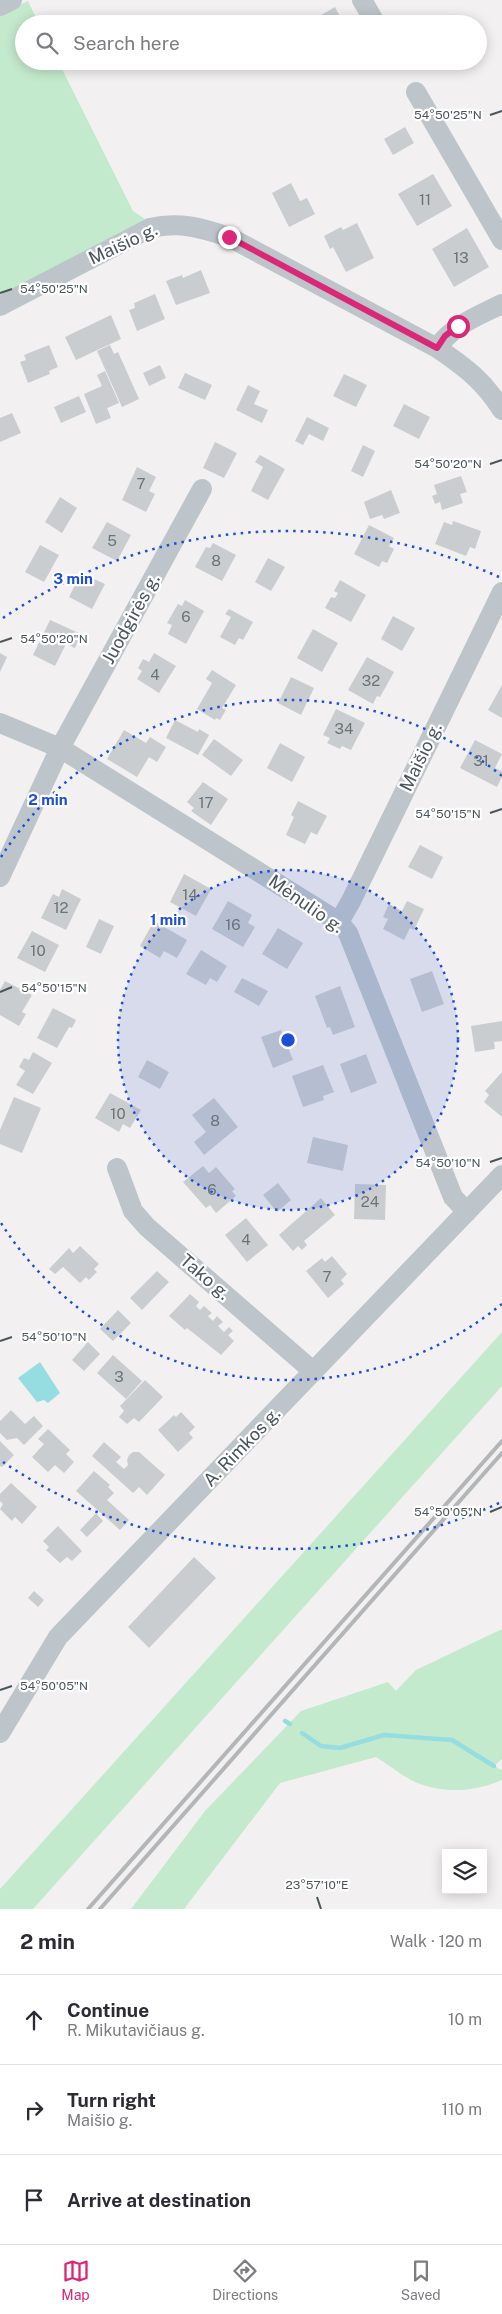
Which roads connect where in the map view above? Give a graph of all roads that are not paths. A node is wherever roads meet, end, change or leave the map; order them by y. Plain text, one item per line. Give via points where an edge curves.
1 (12, 0) edge
2 (362, 0) edge
3 (0, 6) edge
4 (371, 15) edge
5 (416, 92) dead end
6 (502, 240) edge
7 (502, 304) edge
8 (0, 306) edge
9 (437, 348) junction
10 (502, 410) edge
11 (202, 489) dead end
12 (502, 592) edge
13 (0, 722) edge
14 (60, 748) junction
15 (0, 877) edge
16 (339, 922) junction
17 (118, 1168) dead end
18 (502, 1175) edge
19 (467, 1212) junction
20 (314, 1372) junction
21 (0, 1733) edge

1 - 3 street
2 - 4 street
5 - 6 street
7 - 9 street via 458,326
8 - 9 street, Maišio g. via 150,228 178,224 229,237
9 - 10 street, Maišio g. via 490,390
11 - 14 street, Juodgirės g.
12 - 16 street, Maišio g.
13 - 14 street, Mėnulio g.
14 - 15 street, Juodgirės g.
14 - 16 street, Mėnulio g.
16 - 19 street, Mėnulio g. via 348,933 453,1197
17 - 20 street, Tako g. via 133,1210 147,1227
18 - 19 street, A. Rimkos g.
19 - 20 street, A. Rimkos g.
20 - 21 street, A. Rimkos g. via 58,1637

